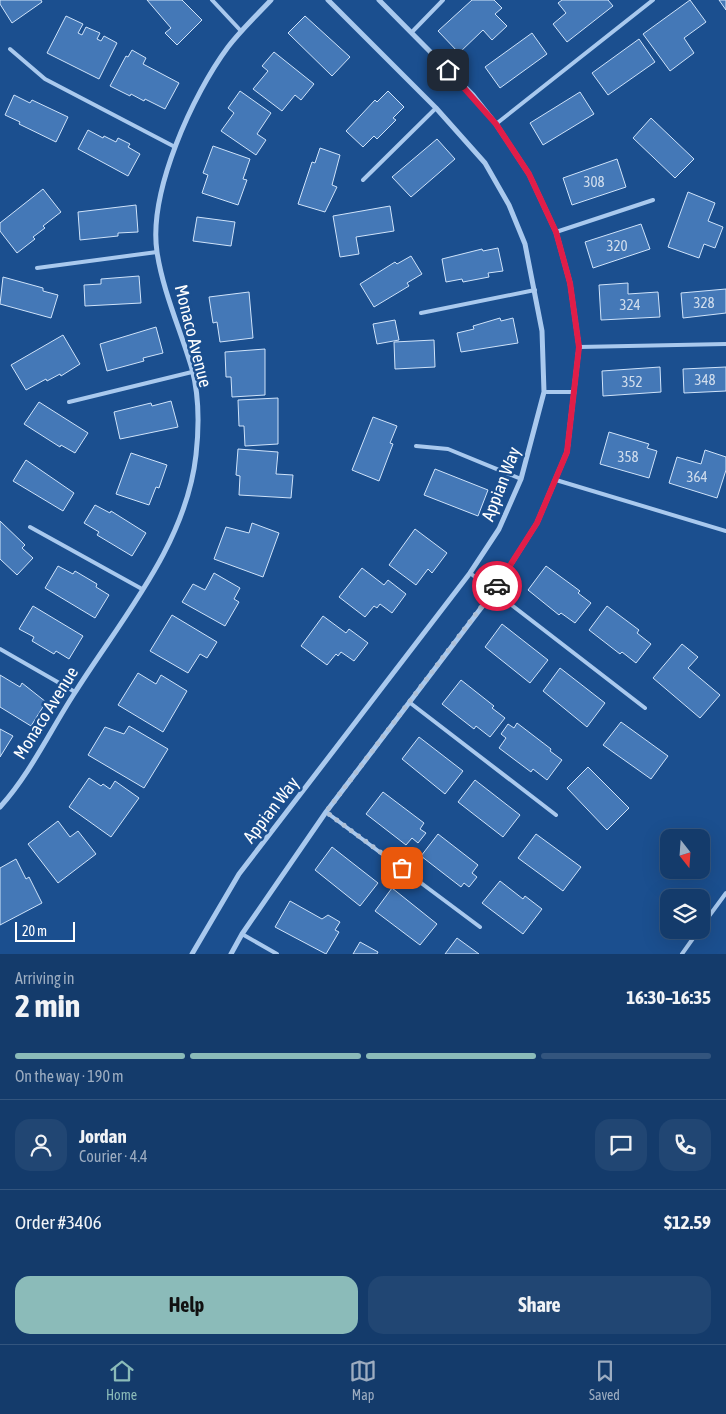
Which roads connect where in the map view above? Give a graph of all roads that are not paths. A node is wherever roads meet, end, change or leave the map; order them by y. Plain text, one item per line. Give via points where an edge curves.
1 (212, 0) edge
2 (271, 0) edge
3 (328, 0) edge
4 (378, 0) edge
5 (443, 0) edge
6 (653, 0) edge
7 (241, 31) junction
8 (412, 32) junction
9 (10, 48) dead end
10 (436, 108) junction
11 (496, 124) junction
12 (175, 147) junction
13 (363, 180) dead end
14 (653, 200) dead end
15 (556, 232) junction
16 (157, 252) junction
17 (37, 268) dead end
18 (535, 290) junction
19 (421, 314) dead end
20 (726, 344) edge
21 (579, 347) junction
22 (192, 372) junction
23 (544, 392) junction
24 (575, 392) junction
25 (69, 402) dead end
26 (416, 446) dead end
27 (521, 479) junction
28 (556, 480) junction
29 (30, 527) dead end
30 (726, 532) edge
31 (470, 573) junction
32 (142, 589) junction
33 (494, 591) junction
34 (0, 649) edge
35 (75, 692) junction
36 (409, 702) junction
37 (645, 708) dead end
38 (0, 807) edge
39 (326, 812) junction
40 (556, 814) dead end
41 (726, 893) edge
42 (710, 915) edge
43 (480, 927) dead end
44 (242, 934) junction
45 (693, 939) edge
46 (192, 954) edge
47 (231, 954) edge
48 (277, 954) edge
49 (682, 954) edge

1 - 7 lane
2 - 7 street, Monaco Avenue
3 - 10 street, Appian Way
4 - 8 street
5 - 8 lane
6 - 11 lane
7 - 12 street, Monaco Avenue via 207,80
8 - 11 street via 473,95
9 - 12 lane via 45,79
10 - 13 lane
10 - 18 street, Appian Way via 484,163 509,205 525,244
11 - 15 street via 529,174
12 - 16 street, Monaco Avenue via 162,193 156,230
14 - 15 lane
15 - 21 street via 570,283
16 - 17 lane
16 - 22 street, Monaco Avenue
18 - 19 lane
18 - 23 street, Appian Way via 542,331
20 - 21 lane
21 - 24 street
22 - 25 lane
22 - 32 street, Monaco Avenue via 198,427 191,482 169,544
23 - 24 lane
23 - 27 street, Appian Way
24 - 28 street via 567,452
26 - 27 lane via 448,449
27 - 31 street, Appian Way via 499,529
28 - 30 lane
28 - 33 street via 537,523
29 - 32 lane
31 - 33 lane
31 - 46 street, Appian Way via 239,874
32 - 35 street, Monaco Avenue
33 - 36 street
33 - 37 lane
34 - 35 lane
35 - 38 street, Monaco Avenue
36 - 39 street
36 - 40 lane
39 - 43 lane
39 - 44 street
41 - 42 lane
44 - 47 street
44 - 48 lane
45 - 49 lane

